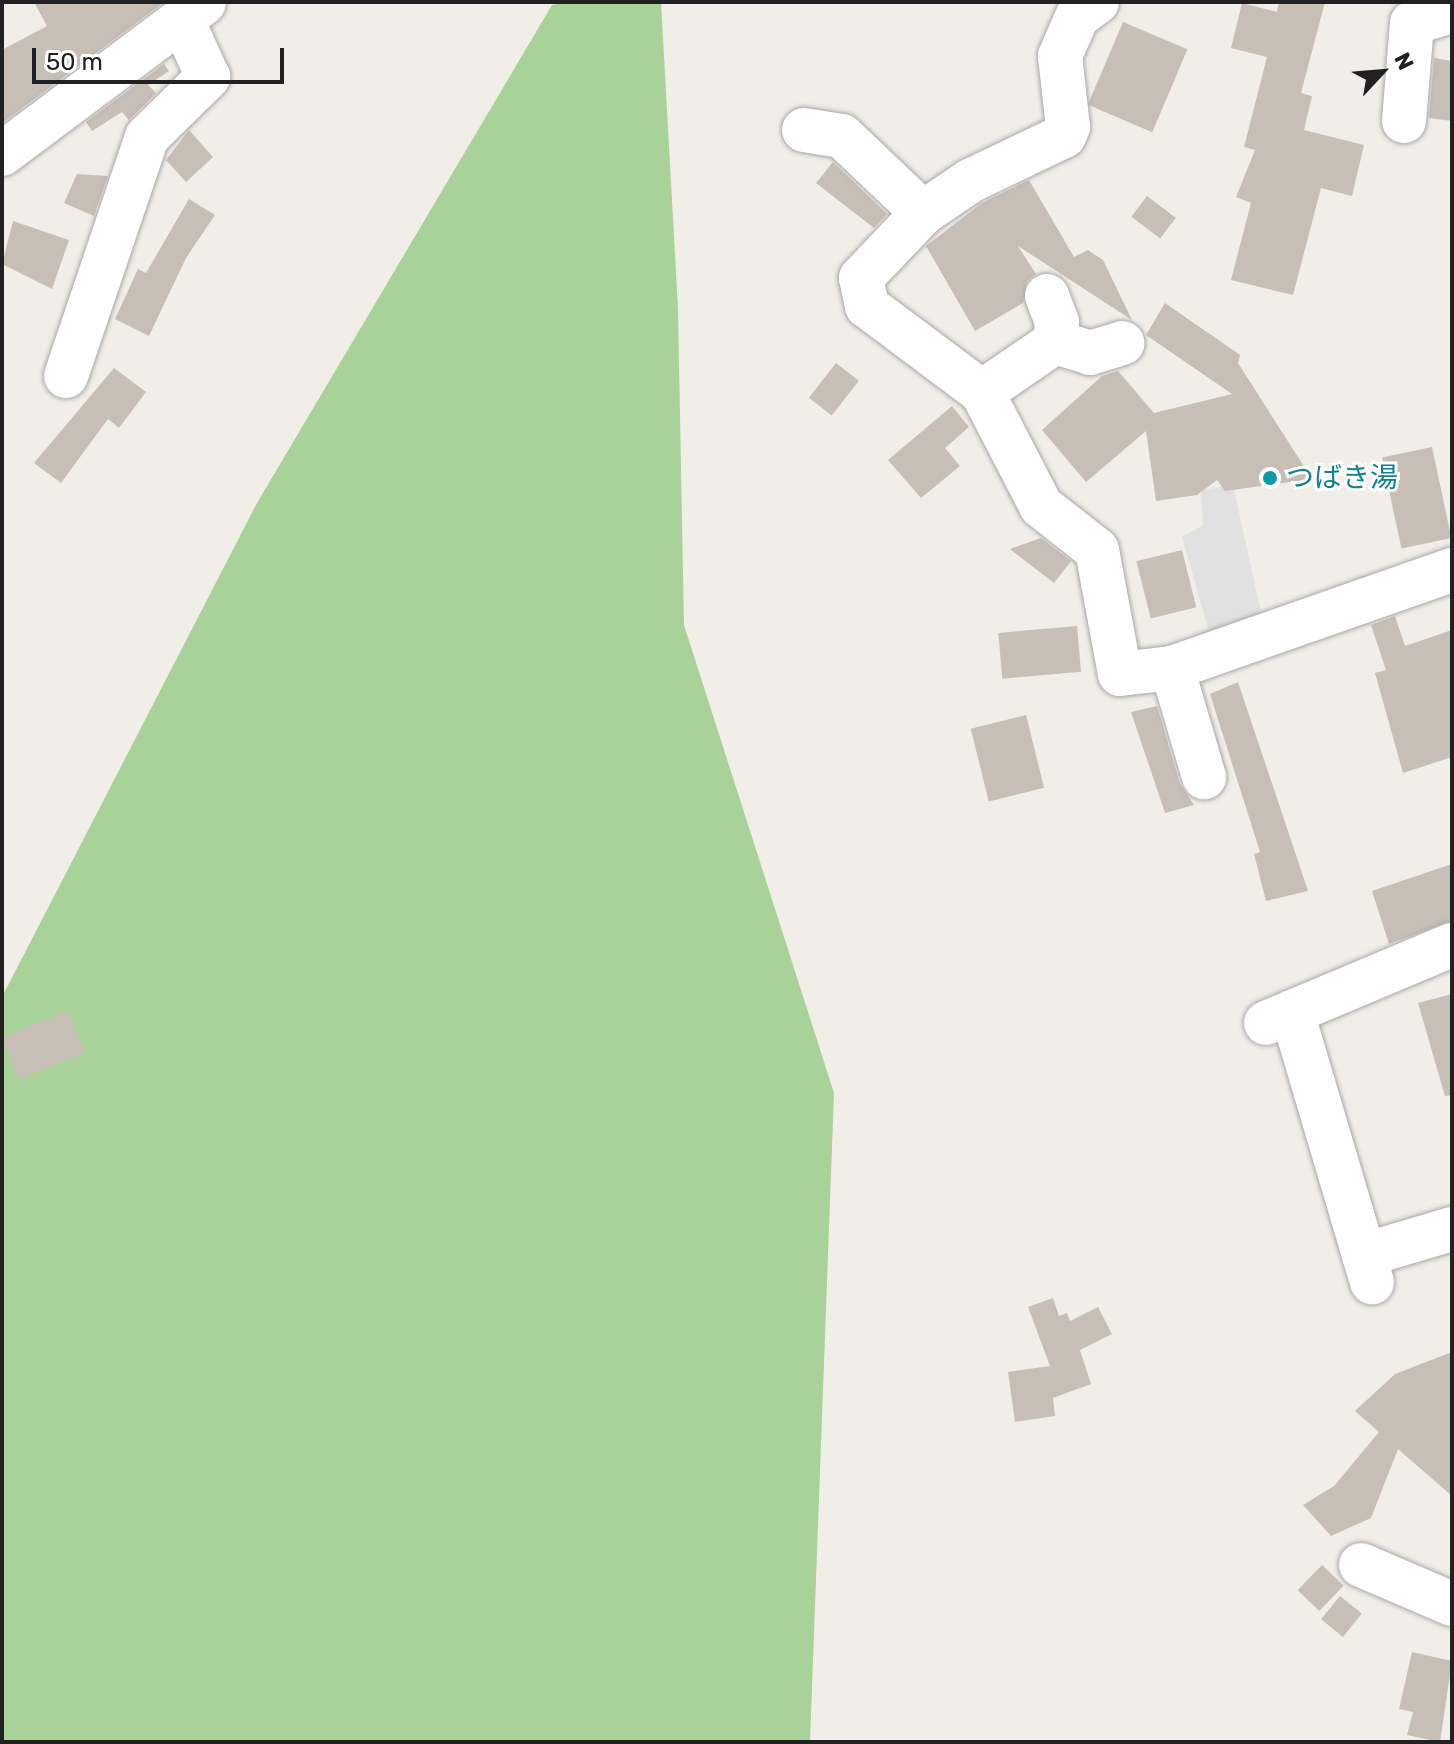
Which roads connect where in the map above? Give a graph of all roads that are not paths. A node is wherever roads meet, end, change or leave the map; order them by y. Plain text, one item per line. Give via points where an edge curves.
1 (1097, 2) edge
2 (194, 11) edge
3 (1452, 11) edge
4 (1404, 121) dead end
5 (804, 130) dead end
6 (2, 154) edge
7 (923, 213) junction
8 (1047, 296) dead end
9 (1055, 342) junction
10 (1123, 343) dead end
11 (66, 376) dead end
12 (982, 392) junction
13 (1452, 570) edge
14 (1172, 668) junction
15 (1204, 777) dead end
16 (1452, 945) edge
17 (1452, 1229) edge
18 (1361, 1565) dead end
19 (1452, 1604) edge

1 - 7 street via 1077,17 1060,56 1068,127 1064,136 970,181
2 - 6 street
2 - 11 street via 208,77 147,137
3 - 4 street via 1412,23
5 - 7 street via 842,136
7 - 12 street via 878,256 859,287 874,315
8 - 9 street via 1057,322
9 - 10 street via 1090,353
9 - 12 street
12 - 14 street via 1041,506 1097,550 1120,674
13 - 14 street
14 - 15 street
16 - 17 street via 1278,1018 1368,1269
18 - 19 street

